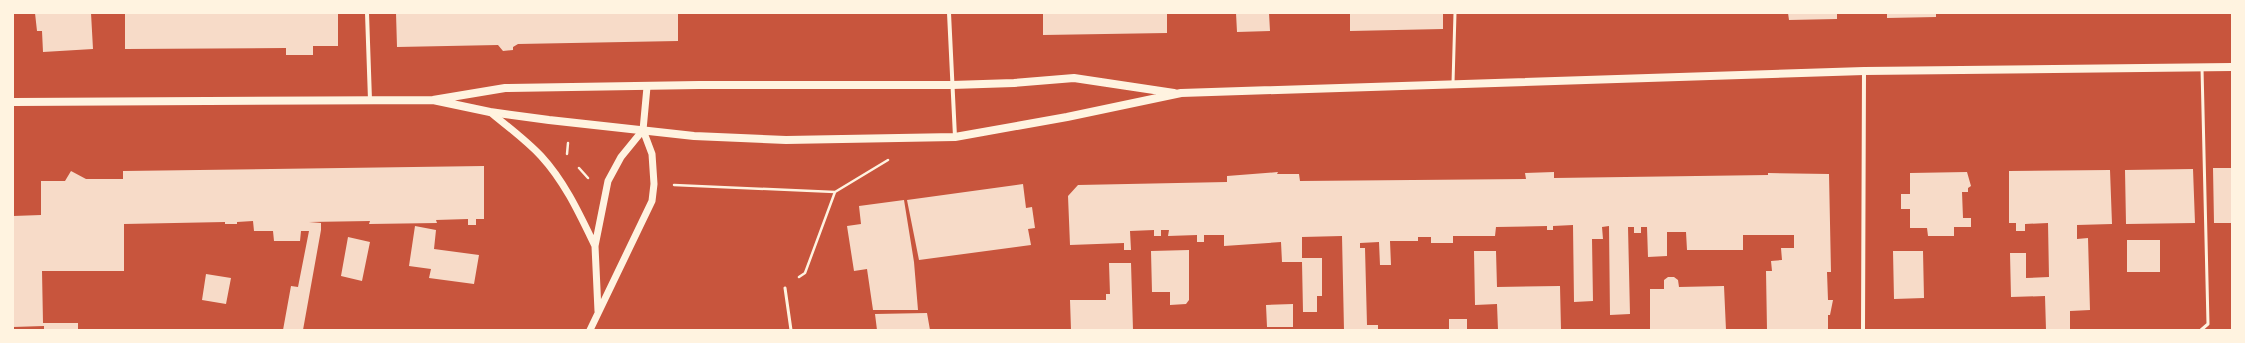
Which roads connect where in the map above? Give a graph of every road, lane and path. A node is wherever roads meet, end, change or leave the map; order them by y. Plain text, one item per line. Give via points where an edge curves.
1 (367, 13) edge
2 (944, 13) edge
3 (1455, 13) edge
4 (949, 14) edge
5 (2202, 66) junction
6 (2232, 67) edge
7 (1864, 71) junction
8 (1453, 84) junction
9 (952, 85) junction
10 (647, 87) junction
11 (1181, 94) junction
12 (370, 100) junction
13 (433, 100) junction
14 (13, 102) edge
15 (490, 112) junction
16 (643, 130) junction
17 (955, 137) junction
18 (895, 157) dead end
19 (654, 184) junction
20 (835, 192) junction
21 (595, 246) junction
22 (785, 288) joint
23 (598, 311) junction
24 (590, 330) edge
25 (791, 330) edge
26 (1863, 330) edge
27 (2201, 330) edge

1 - 12 street
2 - 4 lane
3 - 8 lane
4 - 9 street
5 - 6 main road
5 - 7 main road
5 - 27 lane via 2208,324
7 - 8 main road
7 - 26 street
8 - 11 main road
9 - 10 main road
9 - 11 main road via 1074,78
9 - 17 street
10 - 13 main road via 505,88
10 - 16 street
11 - 17 main road
12 - 13 main road
12 - 14 main road
13 - 15 main road
15 - 16 main road
15 - 21 street via 541,156 557,176 574,203
16 - 17 main road via 694,136 786,140
16 - 19 street via 652,154
16 - 21 street via 621,156 608,181
18 - 20 path
19 - 20 path
19 - 23 street via 652,200
20 - 22 path via 805,272
21 - 23 street
22 - 25 lane
23 - 24 street

